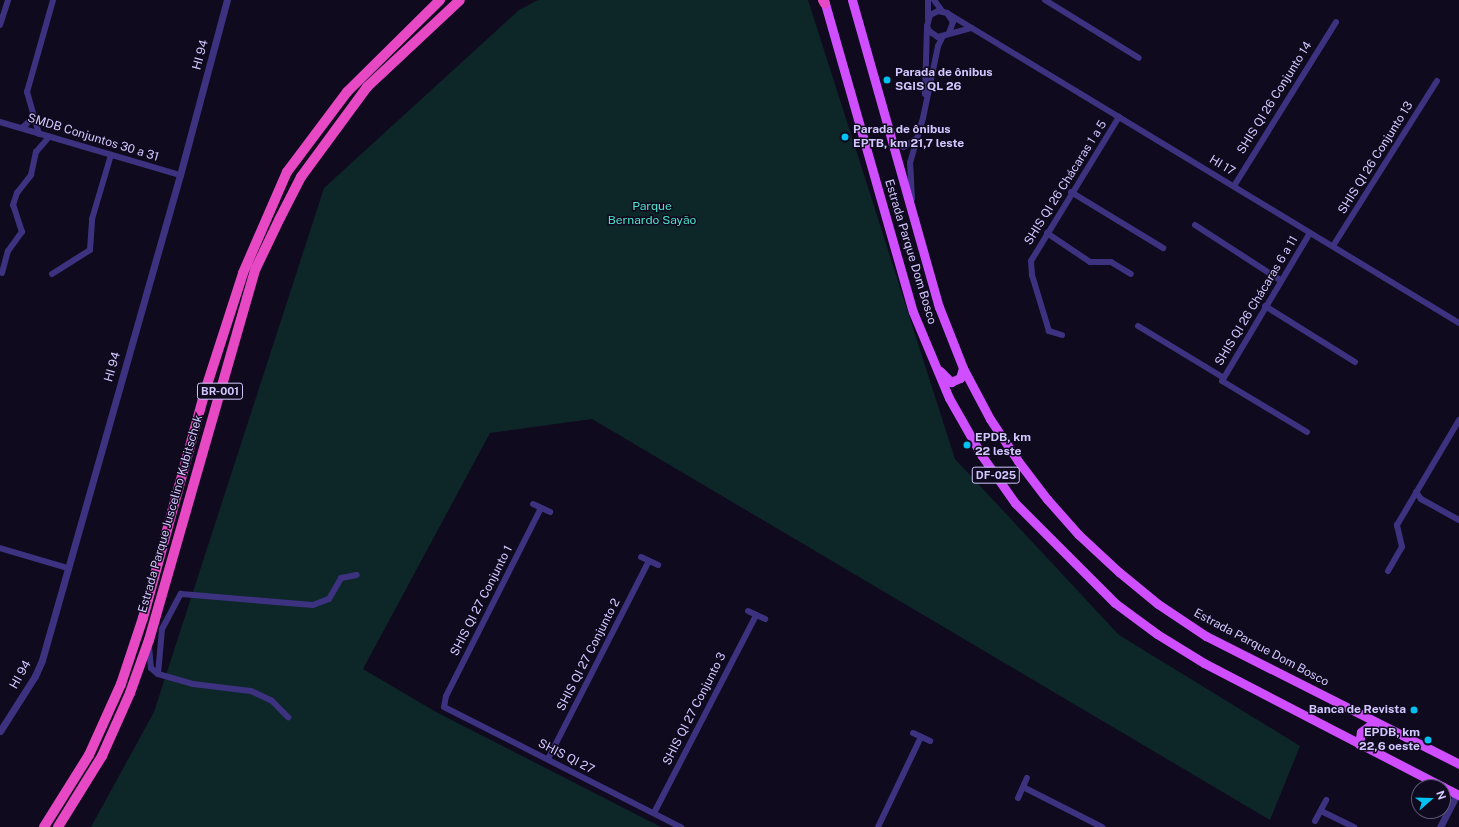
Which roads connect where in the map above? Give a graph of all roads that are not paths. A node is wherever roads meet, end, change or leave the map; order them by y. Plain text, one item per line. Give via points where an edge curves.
1 (8, 0) edge
2 (53, 0) edge
3 (227, 0) edge
4 (440, 0) edge
5 (460, 0) edge
6 (852, 0) edge
7 (928, 0) edge
8 (934, 0) edge
9 (1045, 0) edge
10 (824, 1) edge
11 (945, 12) junction
12 (927, 22) junction
13 (1336, 22) dead end
14 (0, 25) edge
15 (972, 28) junction
16 (949, 33) junction
17 (943, 36) junction
18 (1139, 58) dead end
19 (1437, 81) dead end
20 (926, 103) junction
21 (34, 117) junction
22 (1120, 117) junction
23 (0, 122) edge
24 (22, 128) junction
25 (39, 134) junction
26 (918, 136) junction
27 (49, 137) junction
28 (890, 139) junction
29 (111, 155) junction
30 (180, 176) junction
31 (1234, 186) junction
32 (1071, 192) junction
33 (1195, 225) dead end
34 (1047, 233) junction
35 (1310, 233) junction
36 (918, 238) junction
37 (1334, 246) junction
38 (1163, 248) dead end
39 (2, 273) dead end
40 (52, 274) dead end
41 (1131, 274) dead end
42 (1280, 280) junction
43 (1265, 306) junction
44 (1459, 323) edge
45 (1138, 326) dead end
46 (1062, 335) dead end
47 (929, 352) junction
48 (1355, 362) dead end
49 (963, 368) junction
50 (1223, 379) junction
51 (1458, 424) edge
52 (1307, 432) dead end
53 (1416, 492) junction
54 (533, 504) dead end
55 (541, 508) junction
56 (550, 512) dead end
57 (1459, 520) edge
58 (0, 548) edge
59 (641, 556) dead end
60 (649, 561) junction
61 (658, 565) dead end
62 (67, 568) junction
63 (1388, 571) dead end
64 (357, 575) dead end
65 (748, 611) dead end
66 (756, 615) junction
67 (765, 619) dead end
68 (149, 640) junction
69 (158, 674) junction
70 (443, 705) joint
71 (288, 717) dead end
72 (1375, 722) junction
73 (0, 731) edge
74 (913, 733) dead end
75 (922, 737) junction
76 (930, 741) dead end
77 (1358, 744) junction
78 (548, 759) junction
79 (1459, 764) edge
80 (1027, 778) dead end
81 (1427, 779) edge
82 (1023, 787) junction
83 (1458, 794) edge
84 (1018, 798) dead end
85 (1326, 800) dead end
86 (1321, 810) junction
87 (654, 813) junction
88 (1315, 821) dead end
89 (44, 827) edge
90 (58, 827) edge
91 (681, 827) edge
92 (878, 827) edge
93 (1102, 827) edge
94 (1354, 827) edge
95 (1440, 827) edge

1 - 14 street
2 - 21 street via 28,85 27,98
3 - 30 street, HI 94
4 - 89 highway, Estrada Parque Juscelino Kubitschek / BR-001 via 347,92 287,172 243,273 205,391 143,618 121,684 89,755
5 - 68 highway, Estrada Parque Juscelino Kubitschek / BR-001 via 367,87 301,177 280,218 256,268
6 - 28 main road, Estrada Parque Dom Bosco / DF-025
7 - 12 street
8 - 11 street
9 - 18 street
10 - 47 main road, Estrada Parque Dom Bosco / DF-025 via 913,312
11 - 12 street via 934,12
11 - 15 street, HI 17
11 - 16 street via 953,22
12 - 17 street via 933,35
12 - 20 street
13 - 31 street, SHIS QI 26 Conjunto 14
15 - 16 street
15 - 22 street, HI 17
16 - 17 street
17 - 20 street via 936,55
19 - 37 street, SHIS QI 26 Conjunto 13
20 - 26 street
21 - 24 street
21 - 25 street
22 - 31 street, HI 17
22 - 32 street, SHIS QI 26 Chácaras 1 a 5
23 - 24 street, SMDB Conjuntos 30 a 31
24 - 25 street, SMDB Conjuntos 30 a 31
25 - 27 street, SMDB Conjuntos 30 a 31
26 - 28 street via 909,146 904,147
26 - 36 street via 910,163 909,177
27 - 29 street, SMDB Conjuntos 30 a 31
27 - 39 street via 39,148 31,175 17,193 14,205 22,232 8,252
28 - 36 main road, Estrada Parque Dom Bosco / DF-025
29 - 30 street, SMDB Conjuntos 30 a 31
29 - 40 street via 92,219 90,250
30 - 62 street, HI 94
31 - 35 street, HI 17
32 - 34 street, SHIS QI 26 Chácaras 1 a 5
32 - 38 street
33 - 42 street
34 - 41 street via 1090,262 1111,262
34 - 46 street, SHIS QI 26 Chácaras 1 a 5 via 1031,261 1032,275 1049,331
35 - 37 street, HI 17
35 - 42 street, SHIS QI 26 Chácaras 6 a 11
36 - 49 main road, Estrada Parque Dom Bosco / DF-025 via 939,307
37 - 44 street, HI 17
42 - 43 street, SHIS QI 26 Chácaras 6 a 11
43 - 48 street
43 - 50 street, SHIS QI 26 Chácaras 6 a 11
45 - 50 street
47 - 49 main road via 947,380 956,381 960,378
47 - 77 main road, Estrada Parque Dom Bosco / DF-025 via 948,398 982,456 1015,503 1115,603 1157,634 1204,663
49 - 72 main road, Estrada Parque Dom Bosco / DF-025 via 990,419 1018,461 1075,530 1120,572 1158,604 1206,636
50 - 52 street
51 - 53 street
53 - 57 street via 1421,499
53 - 63 street via 1397,525 1396,530 1402,547
54 - 55 street
55 - 56 street
55 - 70 street, SHIS QI 27 Conjunto 1
58 - 62 street
59 - 60 street
60 - 61 street
60 - 78 street, SHIS QI 27 Conjunto 2
62 - 73 street, HI 94 via 42,660 35,676
64 - 69 street via 341,578 329,599 312,605 181,594 162,629
65 - 66 street
66 - 67 street
66 - 87 street, SHIS QI 27 Conjunto 3
68 - 69 street via 151,668
68 - 90 highway, Estrada Parque Juscelino Kubitschek / BR-001 via 130,693 102,756
69 - 71 street via 193,684 251,690 272,701
70 - 78 street, SHIS QI 27 via 447,710
72 - 77 main road via 1361,732
72 - 79 main road, Estrada Parque Dom Bosco / DF-025
74 - 75 street
75 - 76 street
75 - 92 street
77 - 81 main road, Estrada Parque Dom Bosco / DF-025
78 - 87 street, SHIS QI 27
80 - 82 street
82 - 84 street
82 - 93 street
83 - 95 street
85 - 86 street
86 - 88 street
86 - 94 street
87 - 91 street, SHIS QI 27

